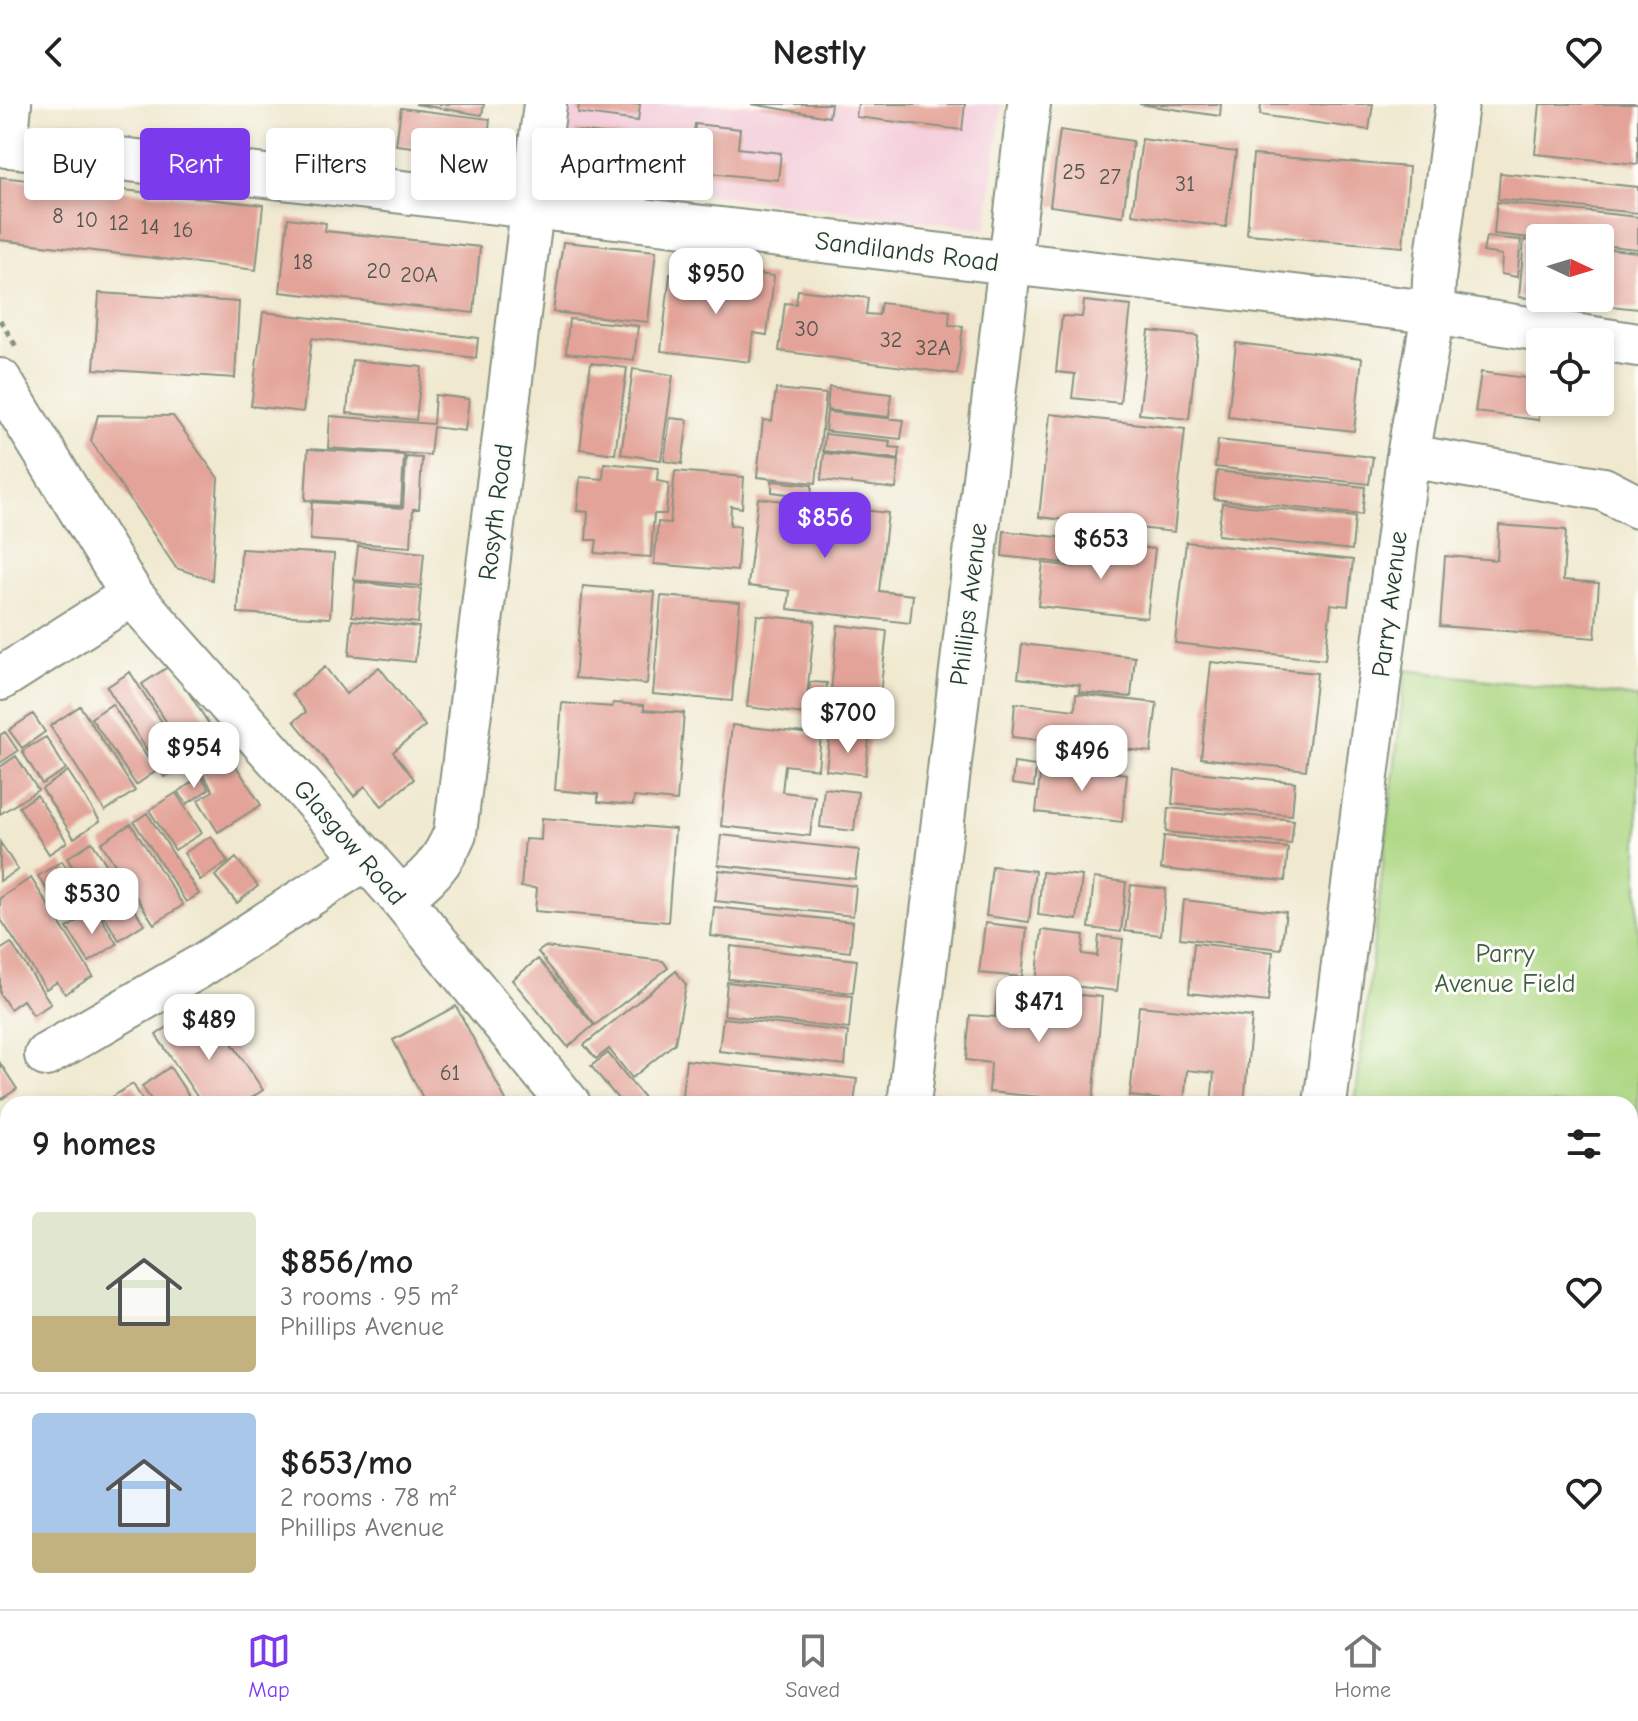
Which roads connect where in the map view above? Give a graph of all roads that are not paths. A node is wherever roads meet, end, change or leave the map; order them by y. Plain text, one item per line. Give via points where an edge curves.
1 (10, 104) edge
2 (545, 104) edge
3 (1029, 104) edge
4 (1457, 104) edge
5 (3, 145) edge
6 (533, 207) junction
7 (1008, 263) junction
8 (1433, 314) junction
9 (1638, 345) edge
10 (0, 380) edge
11 (1408, 456) junction
12 (1638, 507) edge
13 (132, 595) junction
14 (0, 679) edge
15 (367, 858) junction
16 (400, 897) junction
17 (46, 1055) dead end
18 (562, 1096) edge
19 (910, 1096) edge
20 (1326, 1096) edge

1 - 5 street
2 - 6 street, Rosyth Road
3 - 7 street, Phillips Avenue
4 - 8 street, Parry Avenue
5 - 6 street, Sandilands Road
6 - 7 street, Sandilands Road
6 - 16 street, Rosyth Road via 455,833 446,856
7 - 8 street, Sandilands Road
7 - 19 street, Phillips Avenue
8 - 9 street, Sandilands Road
8 - 11 street, Parry Avenue
10 - 13 street, Glasgow Road
11 - 12 street via 1603,489
11 - 20 street, Parry Avenue
13 - 14 street
13 - 15 street, Glasgow Road
15 - 16 street, Glasgow Road
15 - 17 street via 199,967
16 - 18 street, Glasgow Road

